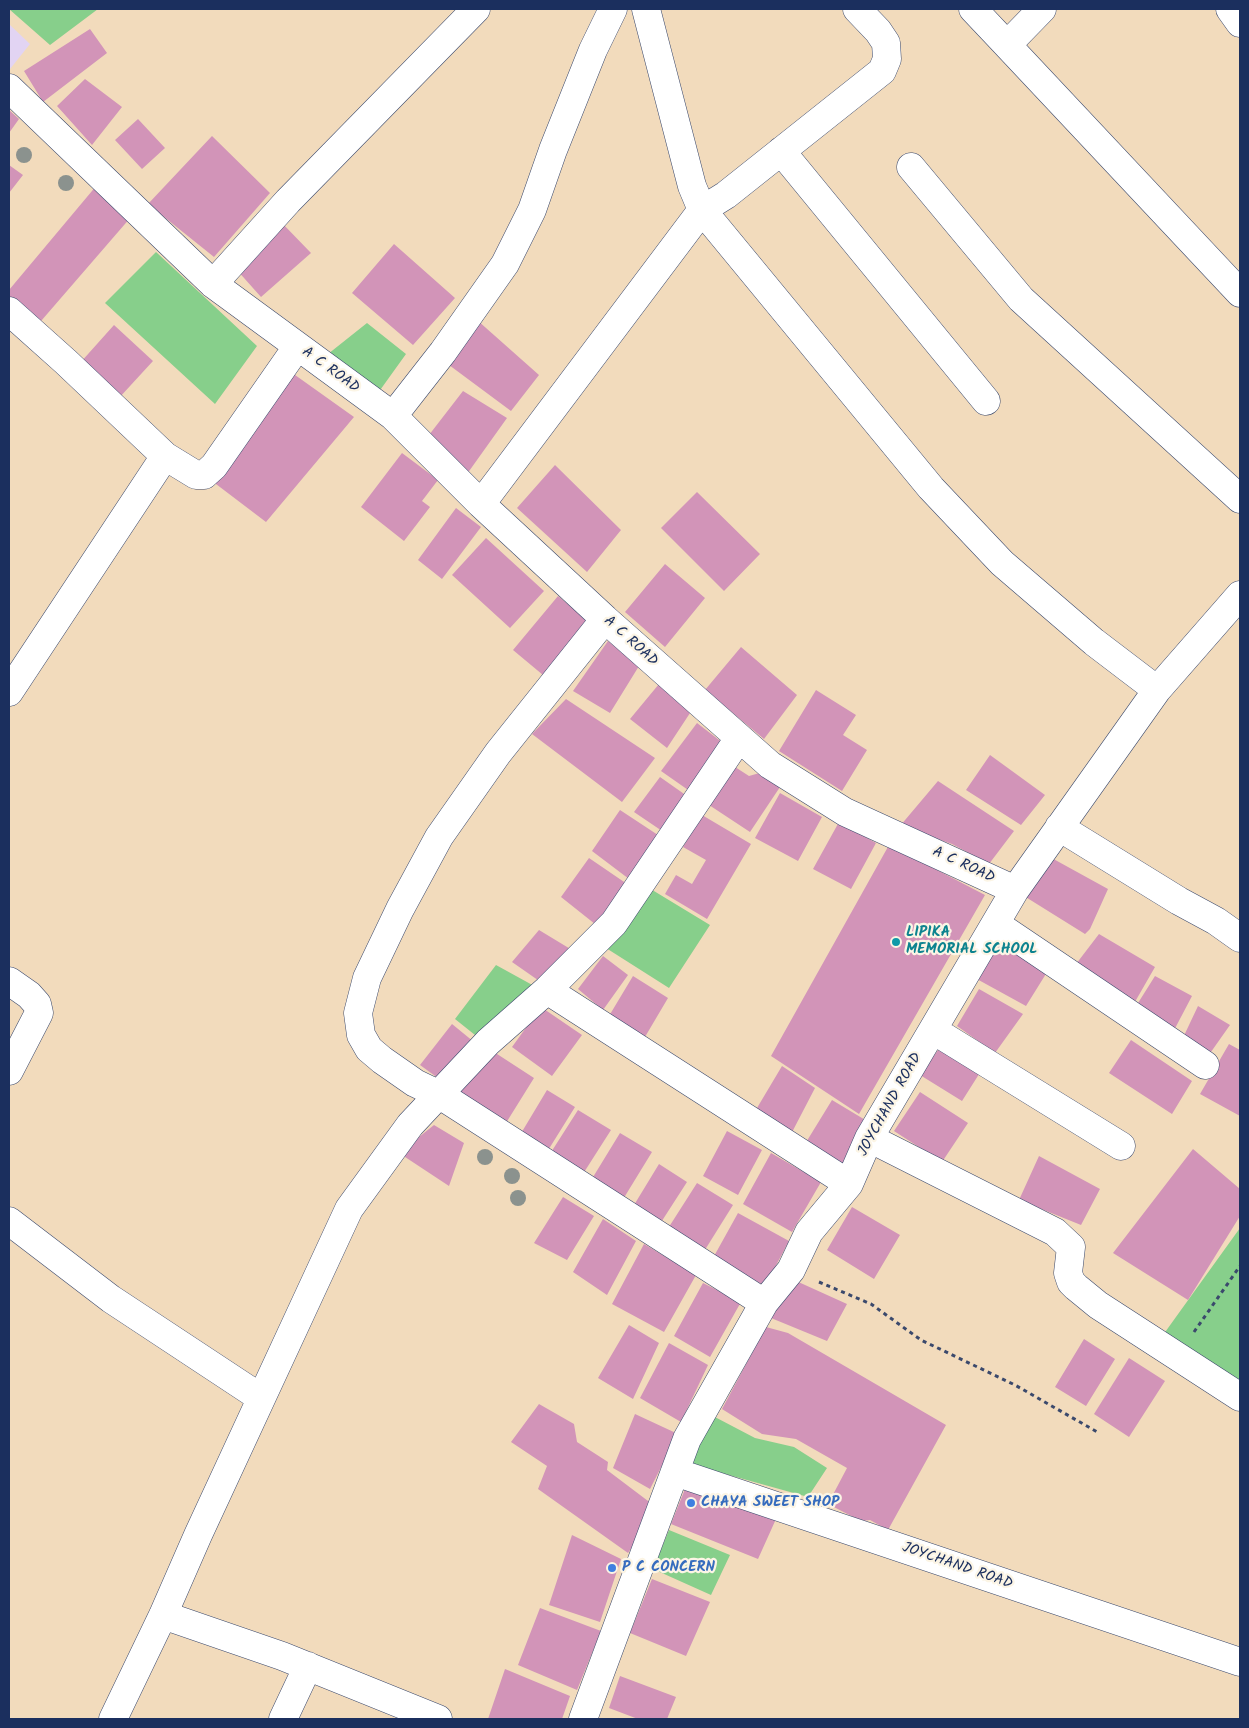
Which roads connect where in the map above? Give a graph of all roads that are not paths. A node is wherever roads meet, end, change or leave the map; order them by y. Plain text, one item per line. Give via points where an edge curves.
1 (476, 9) edge
2 (613, 9) edge
3 (646, 9) edge
4 (857, 9) edge
5 (973, 9) edge
6 (1042, 9) edge
7 (1230, 9) edge
8 (1240, 23) edge
9 (1007, 45) junction
10 (9, 88) edge
11 (782, 151) junction
12 (911, 167) dead end
13 (702, 210) junction
14 (213, 284) junction
15 (1240, 293) edge
16 (9, 312) edge
17 (297, 347) junction
18 (986, 401) dead end
19 (393, 416) junction
20 (165, 456) junction
21 (1240, 499) edge
22 (481, 504) junction
23 (1240, 595) edge
24 (604, 619) junction
25 (1157, 690) junction
26 (9, 692) edge
27 (739, 738) junction
28 (1059, 826) junction
29 (1015, 890) junction
30 (996, 924) junction
31 (1240, 938) edge
32 (9, 981) edge
33 (547, 990) junction
34 (933, 1030) junction
35 (1205, 1066) dead end
36 (9, 1071) edge
37 (440, 1095) junction
38 (869, 1138) junction
39 (1121, 1146) dead end
40 (849, 1184) junction
41 (9, 1221) edge
42 (764, 1303) junction
43 (1240, 1397) edge
44 (261, 1398) junction
45 (675, 1472) junction
46 (163, 1616) junction
47 (1240, 1662) edge
48 (308, 1666) junction
49 (113, 1719) edge
50 (283, 1719) edge
51 (438, 1719) edge
52 (583, 1719) edge

1 - 14 street via 288,201
2 - 19 street via 552,150 532,210 505,264
3 - 13 street via 692,186
4 - 11 street via 886,43 887,59 882,71
5 - 9 street
6 - 9 street
7 - 8 street
9 - 15 street
10 - 14 street, A C ROAD
11 - 13 street
11 - 18 street
12 - 21 street via 1021,298
13 - 22 street
13 - 25 street via 930,488 989,549 1094,642
14 - 17 street, A C ROAD
16 - 20 street
17 - 19 street, A C ROAD
17 - 20 street via 214,466 204,475 196,475
19 - 22 street, A C ROAD
20 - 26 street
22 - 24 street, A C ROAD
23 - 25 street
24 - 27 street, A C ROAD
24 - 37 street via 498,754 439,837 367,978 358,1013 361,1035 369,1049 415,1083
25 - 28 street
27 - 29 street, A C ROAD via 770,765 845,812
27 - 33 street via 614,924
28 - 29 street
28 - 31 street
29 - 30 street, JOYCHAND ROAD
30 - 34 street, JOYCHAND ROAD
30 - 35 street
32 - 36 street via 29,995 37,1004 39,1013
33 - 37 street via 488,1042
33 - 40 street
34 - 38 street, JOYCHAND ROAD
34 - 39 street
37 - 42 street
37 - 44 street via 410,1125 349,1210
38 - 40 street, JOYCHAND ROAD
38 - 43 street via 1055,1232 1071,1248 1068,1273 1076,1288 1098,1306
40 - 42 street, JOYCHAND ROAD via 809,1232 790,1270
41 - 44 street via 111,1299
42 - 45 street, JOYCHAND ROAD via 687,1439
44 - 46 street
45 - 47 street, JOYCHAND ROAD
45 - 52 street, JOYCHAND ROAD
46 - 48 street
46 - 49 street
48 - 50 street
48 - 51 street

